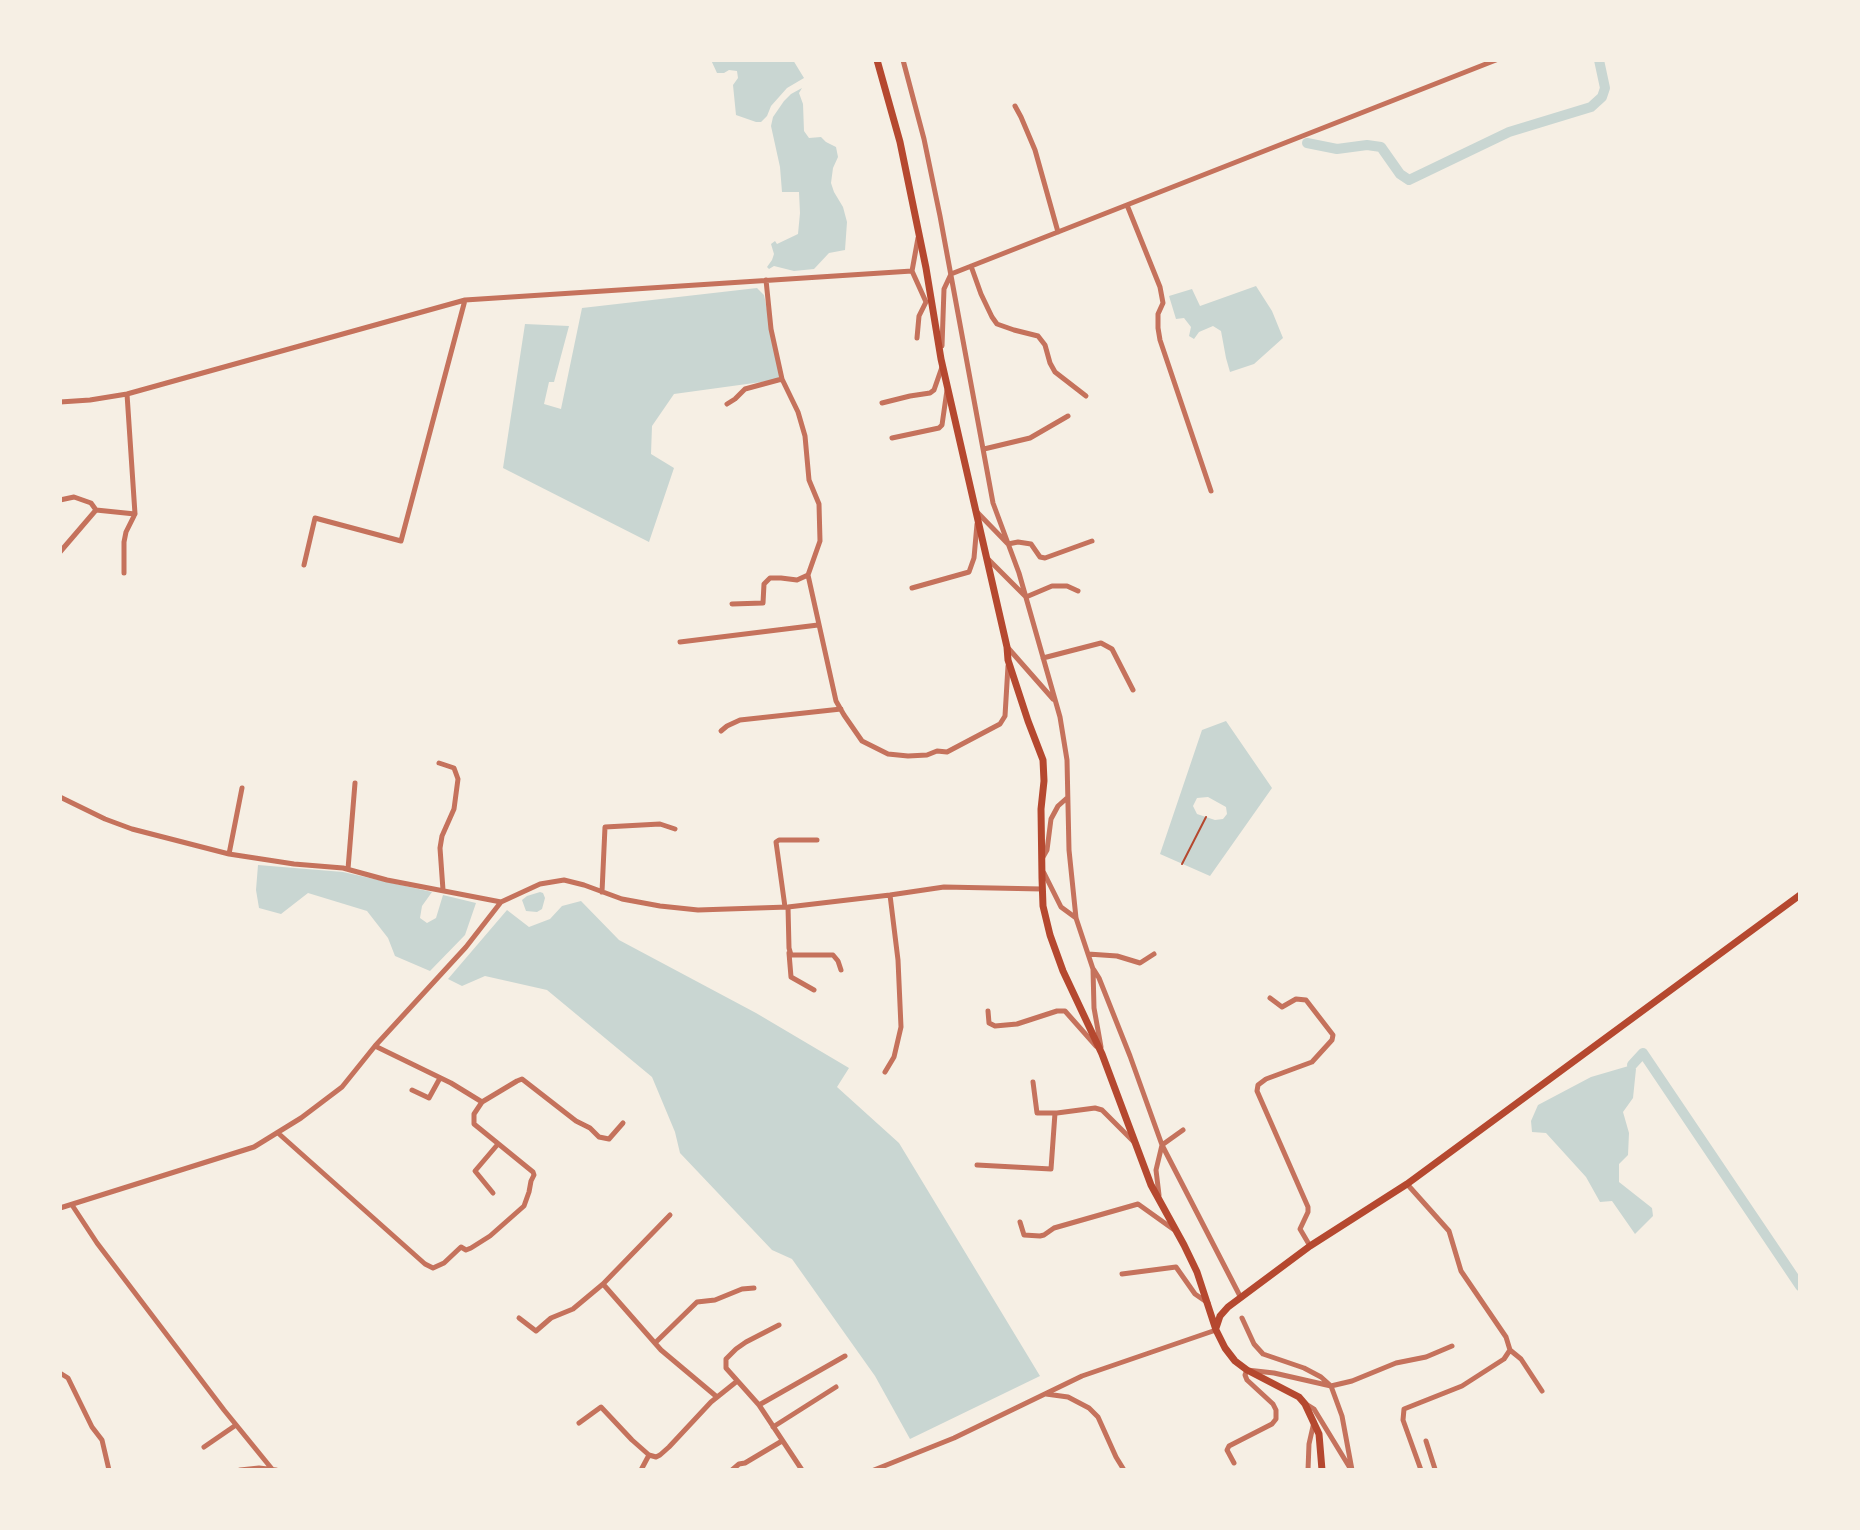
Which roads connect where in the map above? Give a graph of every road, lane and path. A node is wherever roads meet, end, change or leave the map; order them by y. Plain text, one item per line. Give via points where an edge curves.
1 (877, 60) edge
2 (903, 60) edge
3 (1496, 60) edge
4 (1015, 106) dead end
5 (1127, 205) junction
6 (1058, 232) junction
7 (919, 234) junction
8 (971, 266) junction
9 (912, 271) junction
10 (951, 274) junction
11 (766, 280) junction
12 (929, 299) junction
13 (465, 300) junction
14 (917, 338) dead end
15 (942, 362) junction
16 (782, 379) junction
17 (948, 389) junction
18 (127, 394) junction
19 (1086, 396) dead end
20 (60, 402) edge
21 (882, 403) dead end
22 (727, 404) dead end
23 (1068, 416) dead end
24 (892, 438) dead end
25 (984, 449) junction
26 (1211, 491) dead end
27 (60, 500) edge
28 (96, 510) junction
29 (975, 510) junction
30 (135, 514) junction
31 (977, 519) junction
32 (1092, 541) dead end
33 (1008, 544) junction
34 (60, 552) edge
35 (986, 556) junction
36 (304, 565) dead end
37 (124, 573) dead end
38 (808, 575) junction
39 (912, 588) dead end
40 (1078, 591) dead end
41 (1026, 597) junction
42 (732, 604) dead end
43 (818, 625) junction
44 (680, 642) dead end
45 (1007, 647) junction
46 (1043, 658) junction
47 (1008, 660) junction
48 (1133, 690) dead end
49 (1056, 703) junction
50 (841, 709) junction
51 (721, 731) dead end
52 (439, 763) dead end
53 (355, 783) dead end
54 (242, 788) dead end
55 (60, 797) edge
56 (1068, 798) junction
57 (1206, 817) dead end
58 (675, 829) dead end
59 (817, 840) dead end
60 (229, 854) junction
61 (1042, 859) junction
62 (1182, 864) dead end
63 (348, 869) junction
64 (1042, 869) junction
65 (1042, 889) junction
66 (443, 890) junction
67 (602, 892) junction
68 (890, 895) junction
69 (1800, 895) edge
70 (501, 902) junction
71 (786, 907) junction
72 (1076, 918) junction
73 (789, 952) junction
74 (1088, 954) junction
75 (1154, 954) dead end
76 (1093, 969) junction
77 (841, 970) dead end
78 (814, 990) dead end
79 (1270, 998) dead end
80 (988, 1011) dead end
81 (375, 1046) junction
82 (1102, 1054) junction
83 (885, 1072) dead end
84 (440, 1078) junction
85 (1033, 1082) dead end
86 (412, 1090) dead end
87 (482, 1102) junction
88 (1055, 1113) junction
89 (623, 1123) dead end
90 (1183, 1130) dead end
91 (278, 1133) junction
92 (498, 1144) junction
93 (1137, 1145) junction
94 (1162, 1145) junction
95 (977, 1165) dead end
96 (1407, 1184) junction
97 (493, 1193) dead end
98 (1160, 1204) junction
99 (72, 1205) junction
100 (60, 1208) edge
101 (670, 1215) dead end
102 (1020, 1222) dead end
103 (1177, 1232) junction
104 (1310, 1246) junction
105 (1122, 1274) dead end
106 (603, 1284) junction
107 (754, 1288) dead end
108 (1241, 1298) junction
109 (1208, 1303) junction
110 (519, 1318) dead end
111 (1242, 1318) dead end
112 (779, 1325) dead end
113 (1216, 1330) junction
114 (655, 1343) junction
115 (1452, 1346) dead end
116 (1510, 1350) junction
117 (845, 1356) dead end
118 (1247, 1370) junction
119 (60, 1373) edge
120 (736, 1382) junction
121 (1331, 1386) junction
122 (836, 1387) dead end
123 (1542, 1391) dead end
124 (1046, 1394) junction
125 (717, 1397) junction
126 (1305, 1404) junction
127 (759, 1405) junction
128 (1314, 1421) junction
129 (579, 1423) dead end
130 (236, 1425) junction
131 (773, 1427) junction
132 (782, 1441) junction
133 (1426, 1441) dead end
134 (204, 1447) dead end
135 (649, 1455) junction
136 (1234, 1463) dead end
137 (274, 1469) edge
138 (109, 1470) edge
139 (240, 1470) edge
140 (641, 1470) edge
141 (732, 1470) edge
142 (802, 1470) edge
143 (874, 1470) edge
144 (1124, 1470) edge
145 (1308, 1470) edge
146 (1322, 1470) edge
147 (1352, 1470) edge
148 (1421, 1470) edge
149 (1434, 1470) edge

1 - 7 main road
2 - 10 street
3 - 5 street
4 - 6 street via 1035,150
5 - 6 street
5 - 26 street via 1160,287 1160,340
6 - 8 street
7 - 9 street
7 - 12 main road
8 - 10 street
8 - 19 street via 997,324 1038,336 1055,372
9 - 11 street
9 - 12 street
10 - 15 street via 944,289
10 - 25 street
11 - 13 street
11 - 16 street
12 - 14 street via 919,316
12 - 15 main road
13 - 18 street
13 - 36 street via 401,541 315,518
15 - 17 main road
15 - 21 street via 930,393
16 - 22 street via 745,389
16 - 38 street via 798,412 809,480 819,504 820,541
17 - 24 street via 939,428
17 - 29 main road
18 - 20 street
18 - 30 street
23 - 25 street via 1030,438
25 - 33 street via 993,503
27 - 28 street via 74,497
28 - 30 street
28 - 34 street
29 - 31 main road
29 - 33 street
30 - 37 street via 124,542
31 - 35 main road
31 - 39 street via 969,572
32 - 33 street via 1042,558 1028,543
33 - 41 street
35 - 41 street
35 - 45 main road
38 - 42 street via 797,580 770,578 764,584 763,603
38 - 43 street
40 - 41 street via 1052,586
41 - 46 street
43 - 44 street
43 - 50 street
45 - 47 main road
45 - 49 street
46 - 48 street via 1101,643 1112,649
46 - 49 street
47 - 50 street via 1000,724 947,752 908,756 873,748 862,741
47 - 61 main road via 1043,760
49 - 56 street
50 - 51 street via 740,720
52 - 66 street via 454,768 458,779 440,848
53 - 63 street
54 - 60 street
55 - 60 street via 118,824
56 - 61 street via 1051,819
56 - 72 street
57 - 62 path
58 - 67 street via 660,824 605,827
59 - 71 street via 776,842
60 - 63 street
61 - 64 main road
63 - 66 street
64 - 65 main road
64 - 72 street via 1061,907
65 - 68 street via 944,887
65 - 82 main road via 1063,971
66 - 70 street
67 - 70 street via 564,880 540,884
67 - 71 street via 698,910
68 - 71 street
68 - 83 street via 901,1027
69 - 96 main road
70 - 81 street
71 - 73 street
72 - 74 street
73 - 77 street via 833,955
73 - 78 street via 791,977
74 - 75 street via 1140,963
74 - 76 street
76 - 82 street
76 - 94 street
79 - 104 street via 1282,1007 1306,1000 1333,1035 1312,1062 1266,1079 1257,1091 1308,1207 1300,1229
80 - 82 street via 989,1023 995,1026 1065,1011
81 - 84 street
81 - 91 street via 342,1087
82 - 93 main road
84 - 86 street via 429,1098
84 - 87 street
85 - 88 street via 1037,1113
87 - 89 street via 522,1079 599,1137 609,1139
87 - 92 street via 474,1124
88 - 93 street via 1102,1110
88 - 95 street via 1051,1169
90 - 94 street
91 - 92 street via 433,1268 461,1247 468,1250 486,1238 526,1201 534,1173
91 - 99 street via 254,1147
92 - 97 street via 475,1171
93 - 98 main road
94 - 98 street via 1156,1170
94 - 108 street
96 - 104 main road
96 - 116 street via 1449,1231 1461,1271
98 - 103 main road
99 - 100 street
99 - 130 street
101 - 106 street
102 - 103 street via 1024,1235 1040,1236 1138,1204
103 - 109 main road
104 - 108 main road
105 - 109 street via 1176,1267
106 - 110 street via 538,1331
106 - 114 street
107 - 114 street via 697,1302
108 - 113 main road via 1220,1316
109 - 113 main road
111 - 121 street via 1263,1354 1304,1368
112 - 120 street via 727,1357 727,1370
113 - 118 main road
113 - 124 street via 1082,1376
114 - 125 street
115 - 121 street
116 - 123 street
116 - 148 street via 1462,1386 1404,1409
117 - 127 street
118 - 121 street
118 - 126 main road
118 - 136 street via 1247,1380 1273,1404 1276,1419 1229,1446
119 - 138 street via 68,1378 102,1440
120 - 125 street
120 - 127 street
121 - 147 street
122 - 131 street
124 - 143 street
124 - 144 street via 1089,1408
125 - 135 street via 662,1454
126 - 128 main road
126 - 147 street via 1314,1409
127 - 131 street
128 - 145 street
128 - 146 main road
129 - 135 street via 600,1407
130 - 134 street
130 - 137 street
131 - 132 street
132 - 141 street
132 - 142 street
133 - 149 street
135 - 140 street
137 - 139 street

